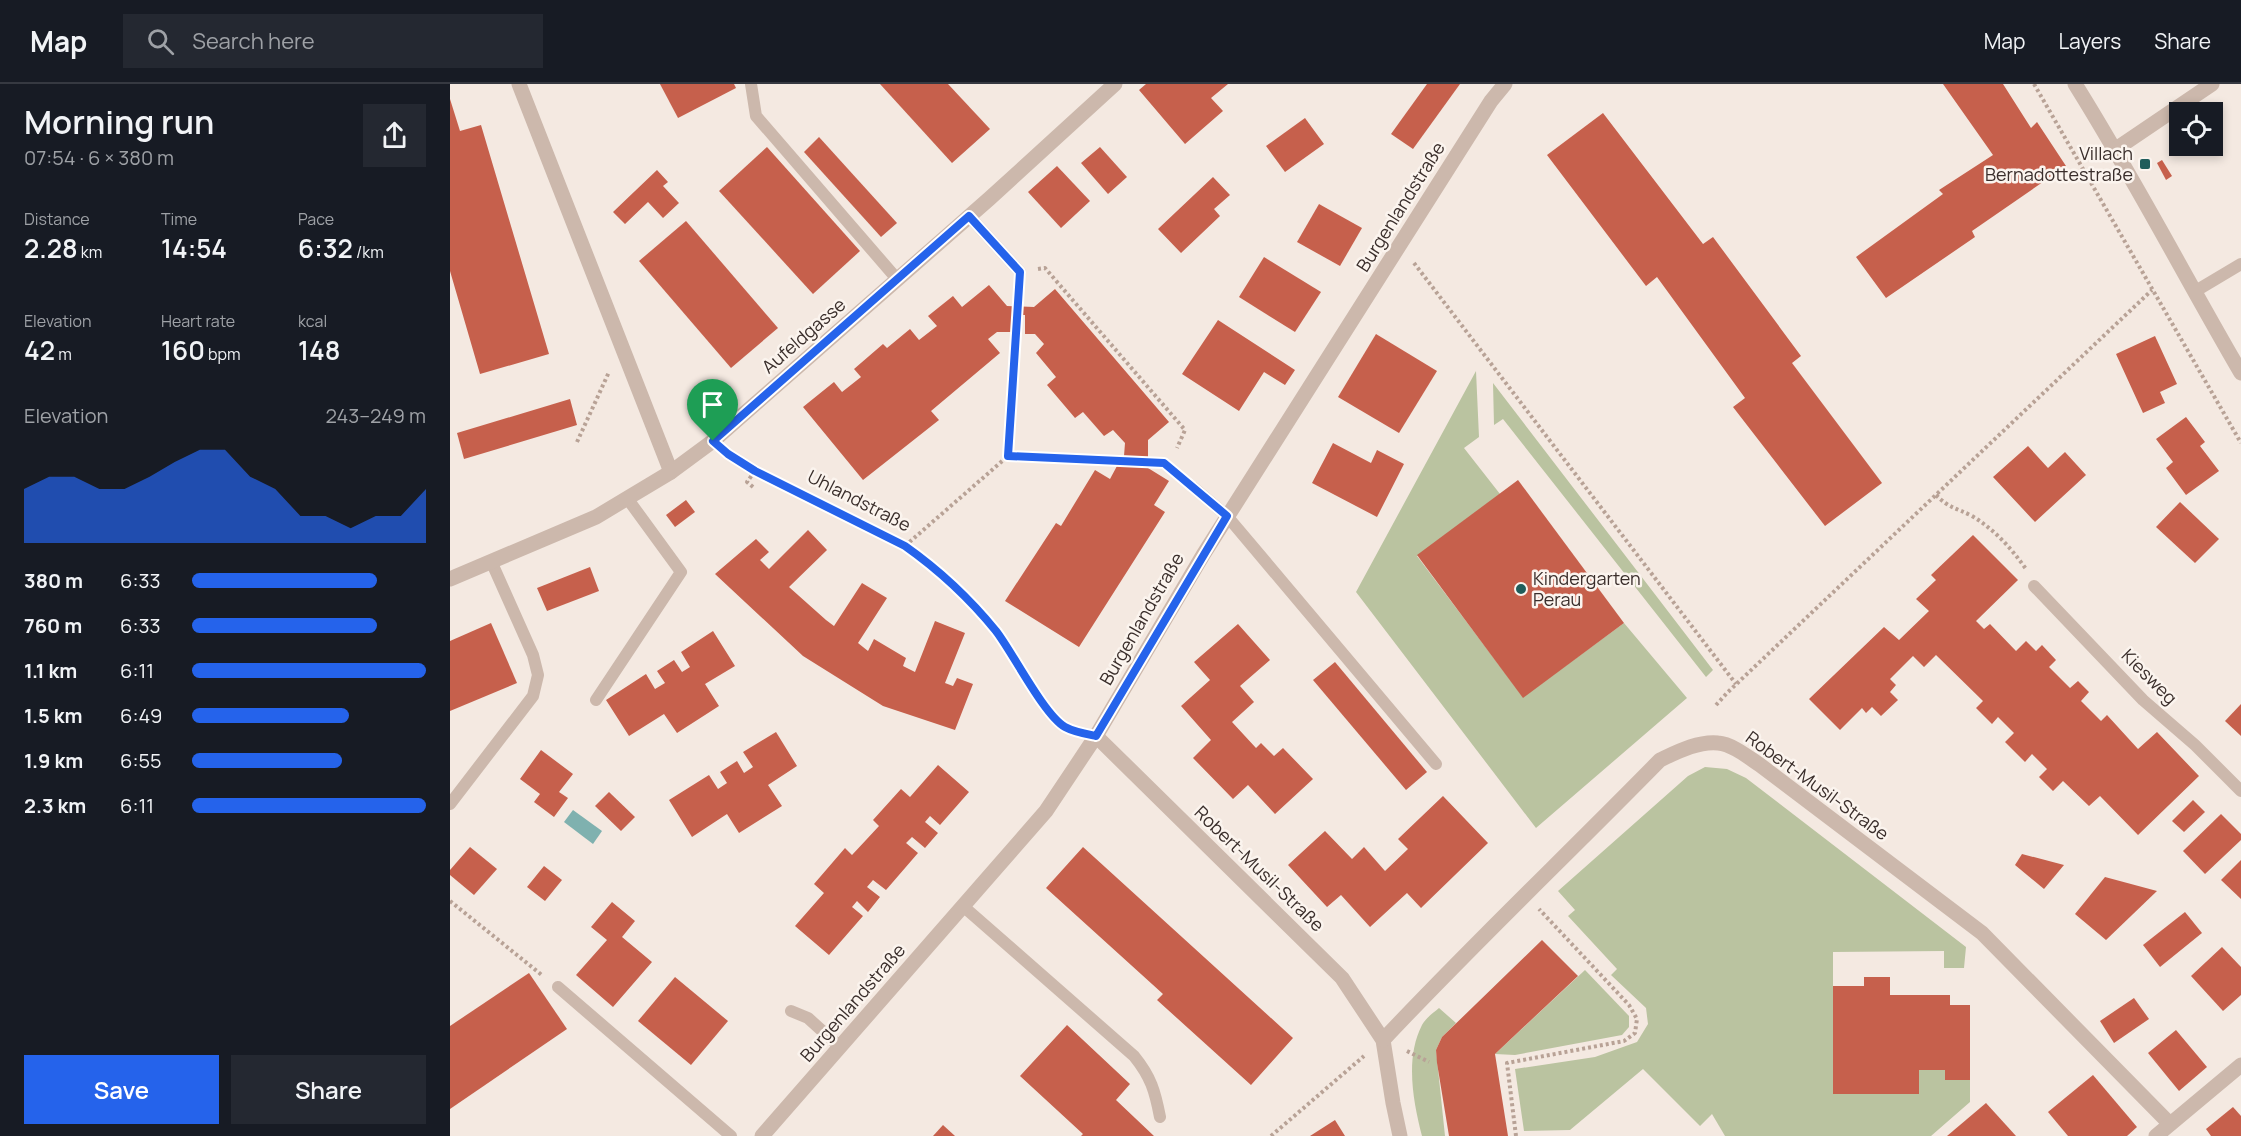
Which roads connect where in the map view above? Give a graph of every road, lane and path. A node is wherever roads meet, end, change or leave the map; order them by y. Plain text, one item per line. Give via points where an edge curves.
1 (519, 84) edge
2 (751, 84) edge
3 (1115, 84) edge
4 (1505, 84) edge
5 (2034, 84) edge
6 (2075, 84) edge
7 (2212, 84) edge
8 (2116, 149) junction
9 (969, 216) junction
10 (1400, 245) junction
11 (2241, 264) edge
12 (1020, 272) junction
13 (897, 279) junction
14 (2152, 290) junction
15 (2194, 292) junction
16 (629, 365) junction
17 (2241, 373) edge
18 (713, 441) junction
19 (577, 442) dead end
20 (2241, 443) edge
21 (1177, 448) dead end
22 (1008, 456) junction
23 (755, 471) junction
24 (671, 472) junction
25 (753, 487) dead end
26 (1194, 488) joint
27 (1936, 495) junction
28 (627, 498) junction
29 (1227, 516) junction
30 (905, 546) junction
31 (491, 561) junction
32 (450, 579) edge
33 (2034, 586) joint
34 (1736, 684) junction
35 (596, 700) dead end
36 (1716, 705) dead end
37 (1096, 736) junction
38 (1436, 764) dead end
39 (2241, 791) edge
40 (450, 804) edge
41 (1526, 896) junction
42 (450, 902) edge
43 (964, 907) junction
44 (558, 987) joint
45 (791, 1011) dead end
46 (1383, 1040) junction
47 (840, 1047) junction
48 (2241, 1065) edge
49 (1160, 1117) dead end
50 (2170, 1124) junction
51 (731, 1136) edge
52 (762, 1136) edge
53 (1271, 1136) edge
54 (1400, 1136) edge
55 (1516, 1136) edge
56 (2156, 1136) edge

1 - 16 street
2 - 13 lane via 756,116
3 - 9 street, Aufeldgasse
4 - 10 street, Burgenlandstraße
5 - 14 path
6 - 8 street
7 - 8 street
8 - 15 street
9 - 12 lane
9 - 13 street, Aufeldgasse
10 - 29 street, Burgenlandstraße
10 - 34 path
11 - 15 lane
12 - 21 path via 1045,268 1185,430
12 - 22 path
13 - 18 street, Aufeldgasse
14 - 20 path
14 - 27 path
15 - 17 street
16 - 19 path via 609,372
16 - 24 street
18 - 23 path, Uhlandstraße
18 - 24 street, Aufeldgasse
22 - 26 path via 1164,463
22 - 30 path
23 - 25 path via 747,482
23 - 30 path, Uhlandstraße
24 - 28 street, Aufeldgasse
26 - 29 lane
27 - 33 path via 1947,506 1970,515 2000,537 2021,562
27 - 34 path
28 - 31 street, Aufeldgasse via 596,517
28 - 35 lane via 681,572
29 - 37 street, Burgenlandstraße
29 - 38 lane
30 - 37 path, Uhlandstraße via 975,605 1064,726
31 - 32 street, Aufeldgasse
31 - 40 lane via 533,655 538,675 532,696
33 - 39 lane, Kiesweg via 2143,700
34 - 36 path
37 - 43 street, Burgenlandstraße via 1046,811
37 - 46 street, Robert-Musil-Straße via 1342,978
41 - 46 street, Robert-Musil-Straße
41 - 50 street, Robert-Musil-Straße via 1660,760 1686,748 1718,743 1733,748 1982,933
41 - 55 path via 1637,1018 1635,1033 1624,1041 1507,1063
42 - 44 path
43 - 47 street, Burgenlandstraße
43 - 49 lane via 1134,1056 1154,1087
44 - 51 lane
45 - 47 lane via 808,1018
46 - 53 path
46 - 54 street, Robert-Musil-Straße
47 - 52 street, Burgenlandstraße
48 - 50 street
50 - 56 street

